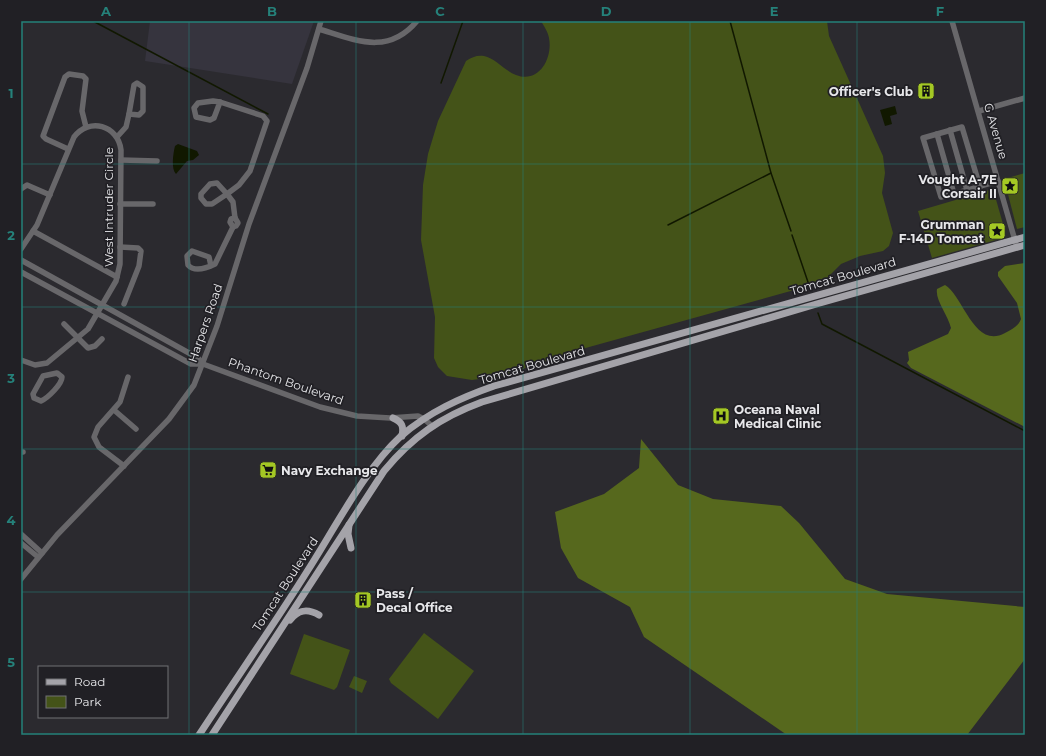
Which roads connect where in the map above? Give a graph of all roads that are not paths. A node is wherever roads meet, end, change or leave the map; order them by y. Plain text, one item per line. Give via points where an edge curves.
1 (321, 21) edge
2 (417, 21) edge
3 (952, 21) edge
4 (319, 29) junction
5 (1025, 98) edge
6 (220, 102) junction
7 (979, 111) junction
8 (129, 114) junction
9 (86, 127) junction
10 (950, 130) junction
11 (937, 134) junction
12 (117, 137) junction
13 (68, 149) junction
14 (121, 160) junction
15 (157, 161) dead end
16 (998, 181) junction
17 (980, 187) junction
18 (21, 189) edge
19 (967, 190) junction
20 (227, 194) junction
21 (954, 194) junction
22 (50, 195) junction
23 (120, 204) junction
24 (153, 204) dead end
25 (236, 223) junction
26 (248, 226) junction
27 (33, 231) junction
28 (1025, 237) edge
29 (24, 240) edge
30 (1015, 240) junction
31 (1025, 245) edge
32 (120, 247) junction
33 (1017, 247) junction
34 (21, 249) edge
35 (21, 260) edge
36 (211, 266) junction
37 (21, 272) edge
38 (117, 277) junction
39 (124, 304) dead end
40 (102, 305) junction
41 (98, 314) junction
42 (64, 324) dead end
43 (78, 338) junction
44 (102, 339) dead end
45 (21, 360) edge
46 (203, 364) junction
47 (42, 365) junction
48 (43, 376) junction
49 (128, 377) dead end
50 (114, 410) junction
51 (393, 418) junction
52 (424, 419) junction
53 (432, 426) junction
54 (136, 429) dead end
55 (402, 436) junction
56 (124, 466) junction
57 (349, 522) junction
58 (21, 534) edge
59 (21, 542) edge
60 (351, 548) dead end
61 (40, 555) junction
62 (21, 579) edge
63 (318, 615) dead end
64 (277, 635) junction
65 (199, 735) edge
66 (212, 735) edge

1 - 4 street, Harpers Road
2 - 4 street via 402,34 376,43 361,42
3 - 7 street, G Avenue
4 - 26 street, Harpers Road
5 - 7 street
6 - 6 street via 212,119 196,117 194,108 198,103
6 - 20 street via 263,116 267,121 247,176
7 - 16 street, G Avenue
8 - 8 street via 134,85 141,84 143,111 139,114
8 - 12 street via 126,127
9 - 12 street, West Intruder Circle via 104,127
9 - 13 street via 74,137
9 - 13 street via 82,112 86,79 69,74 65,77 43,136
10 - 11 street
10 - 17 street via 962,126
10 - 19 street
11 - 21 street
11 - 21 street via 923,138 941,197
12 - 14 street, West Intruder Circle via 121,146
13 - 22 street
14 - 15 street
14 - 23 street, West Intruder Circle
16 - 17 street
16 - 30 street, G Avenue
17 - 19 street
18 - 22 street via 27,186
19 - 21 street
20 - 20 street via 209,204 200,196 213,183 222,187
20 - 25 street via 233,202
22 - 27 street
23 - 24 street
23 - 32 street, West Intruder Circle
25 - 26 street
25 - 36 street via 218,260
26 - 46 street, Harpers Road
27 - 29 street
27 - 38 street
28 - 30 main road, Tomcat Boulevard
29 - 34 street
30 - 33 street, G Avenue
30 - 52 main road, Tomcat Boulevard via 494,386 447,404
31 - 33 main road, Tomcat Boulevard
32 - 38 street, West Intruder Circle
32 - 39 street via 138,248 141,251 139,266
33 - 53 main road, Tomcat Boulevard via 482,402 446,417
35 - 40 street, Phantom Boulevard
36 - 36 street via 204,269 190,268 186,262 187,256 192,251 202,253 209,257
37 - 41 street, Phantom Boulevard
38 - 40 street, West Intruder Circle
40 - 41 street, West Intruder Circle
40 - 46 street, Phantom Boulevard via 198,358
41 - 43 street, West Intruder Circle
41 - 46 street, Phantom Boulevard via 191,364
42 - 43 street
43 - 44 street via 90,348
43 - 47 street, West Intruder Circle
45 - 47 street
46 - 51 street, Phantom Boulevard via 320,407 357,416
46 - 56 street, Harpers Road via 194,385 182,403
47 - 48 street
48 - 48 street via 33,396 41,401 62,379 57,373
49 - 50 street via 120,402
50 - 54 street
50 - 56 street via 98,427 94,437 99,447
51 - 52 street, Phantom Boulevard via 418,416
51 - 55 main road via 402,423
52 - 53 street
52 - 55 main road, Tomcat Boulevard
53 - 57 main road, Tomcat Boulevard via 414,439 384,471
55 - 65 main road, Tomcat Boulevard via 374,466
56 - 61 street, Harpers Road
57 - 60 main road
57 - 64 main road, Tomcat Boulevard
58 - 61 street
59 - 61 street
61 - 62 street, Harpers Road
63 - 64 main road via 301,611 295,614
64 - 66 main road, Tomcat Boulevard

